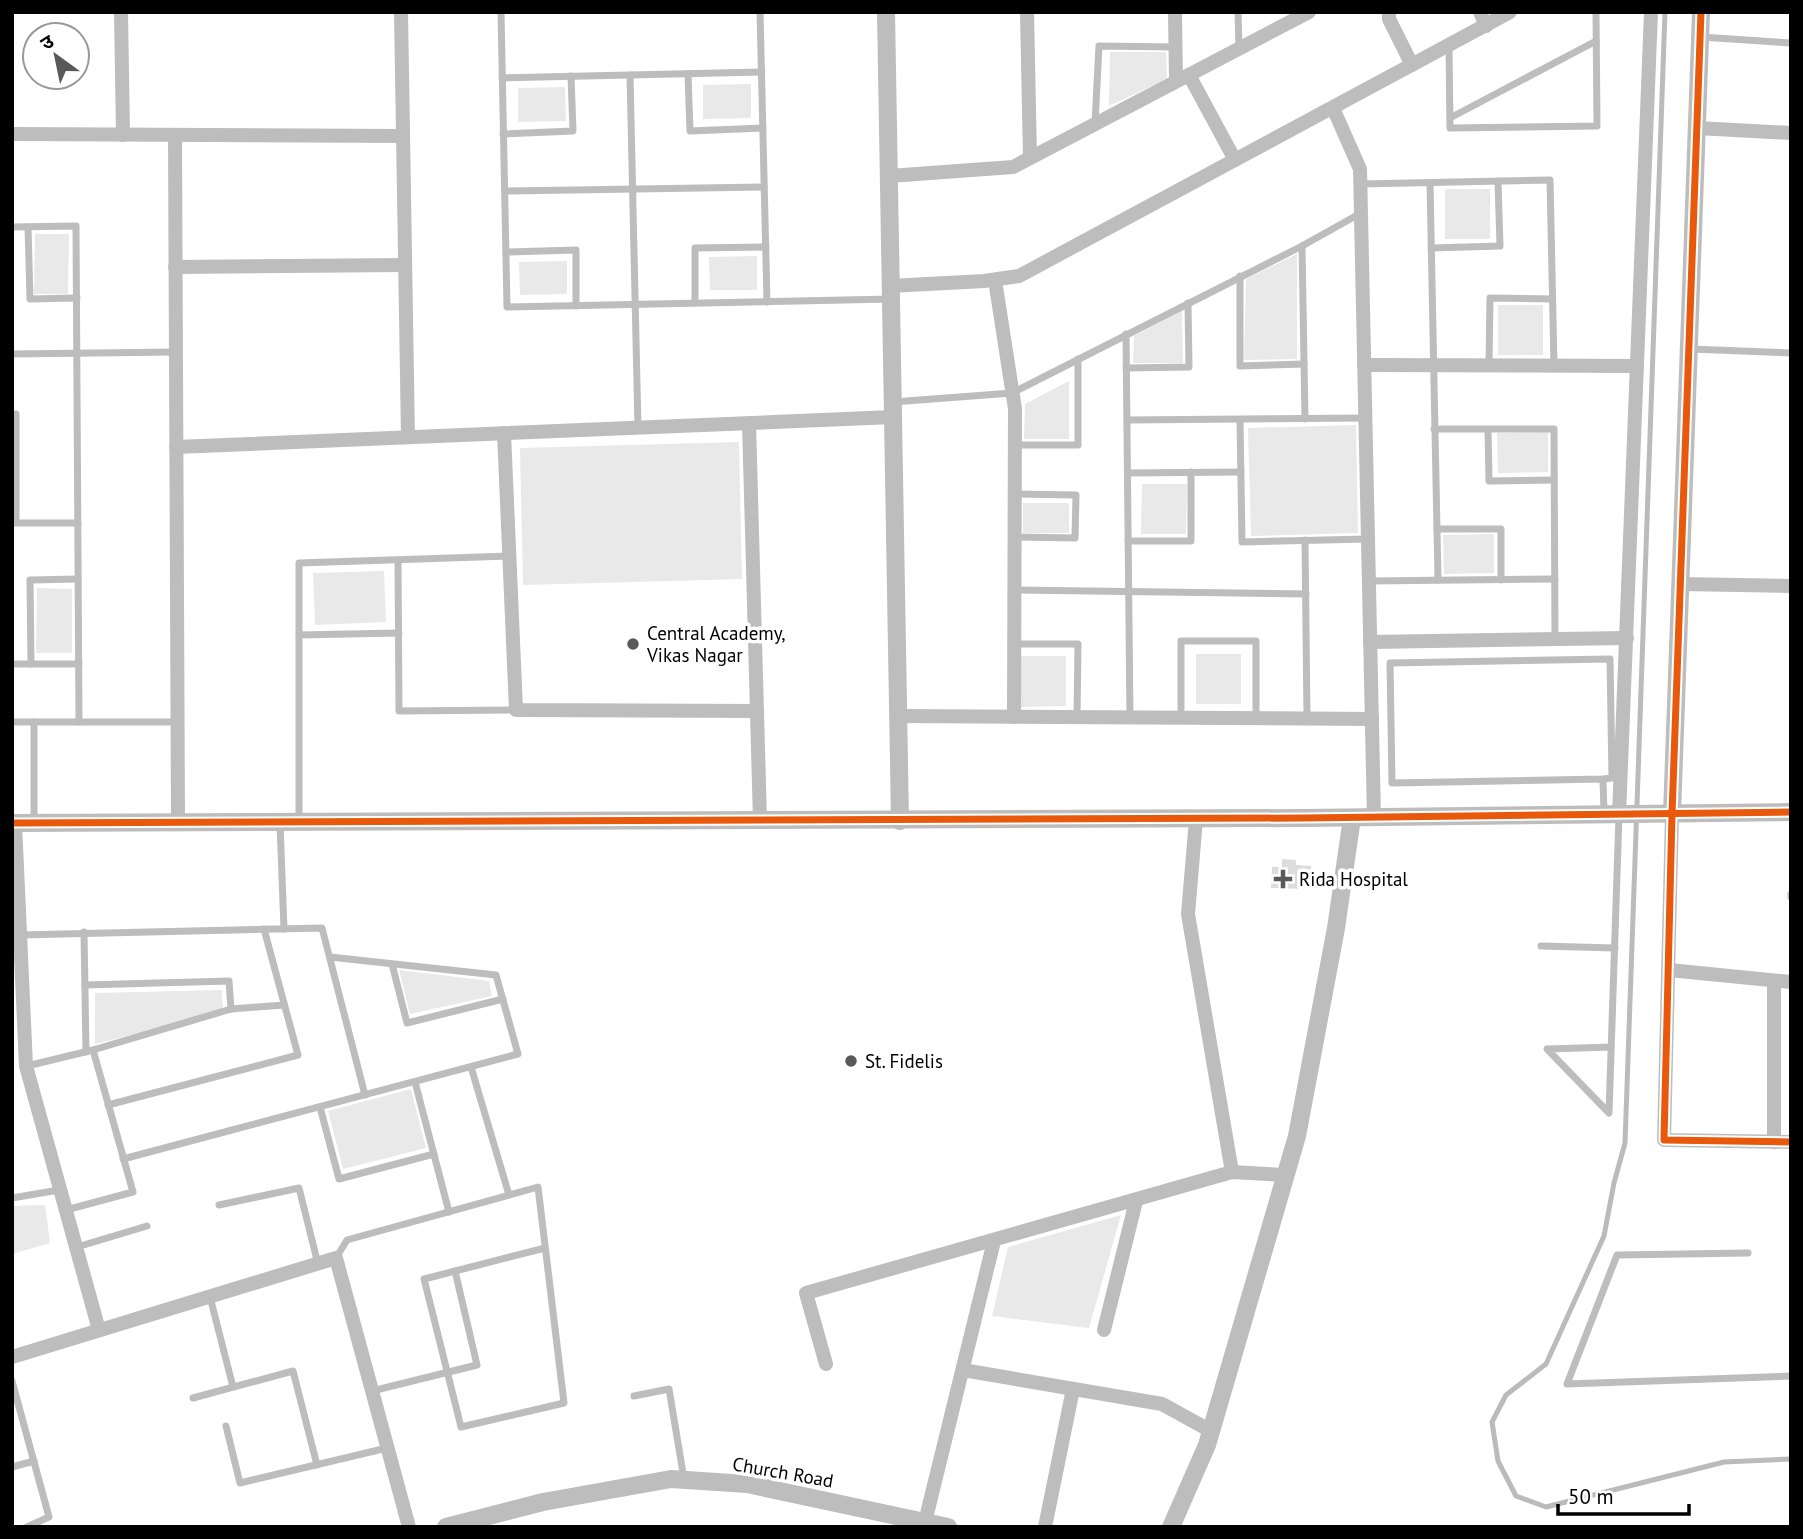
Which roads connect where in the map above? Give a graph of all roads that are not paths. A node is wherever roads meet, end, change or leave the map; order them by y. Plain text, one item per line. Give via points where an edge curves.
1 (121, 12) edge
2 (401, 12) edge
3 (501, 12) edge
4 (760, 12) edge
5 (886, 12) edge
6 (1027, 12) edge
7 (1175, 12) edge
8 (1238, 12) edge
9 (1309, 12) edge
10 (1389, 12) edge
11 (1510, 12) edge
12 (1596, 12) edge
13 (1651, 12) edge
14 (1701, 12) edge
15 (1483, 19) edge
16 (1700, 37) junction
17 (1596, 41) junction
18 (1791, 43) edge
19 (1176, 47) junction
20 (1449, 47) junction
21 (1239, 49) junction
22 (1412, 65) junction
23 (762, 72) junction
24 (688, 74) junction
25 (630, 75) junction
26 (571, 76) junction
27 (502, 78) junction
28 (1183, 78) junction
29 (1333, 108) junction
30 (1450, 118) junction
31 (1095, 124) junction
32 (763, 128) junction
33 (1697, 128) junction
34 (1791, 133) edge
35 (12, 134) edge
36 (503, 134) junction
37 (122, 135) junction
38 (175, 135) junction
39 (403, 136) junction
40 (1030, 157) junction
41 (1235, 160) junction
42 (889, 176) junction
43 (1498, 181) junction
44 (1430, 183) junction
45 (1360, 184) junction
46 (764, 187) junction
47 (632, 189) junction
48 (505, 191) junction
49 (1361, 213) junction
50 (12, 227) edge
51 (28, 227) junction
52 (1302, 246) junction
53 (766, 247) junction
54 (1431, 248) junction
55 (506, 252) junction
56 (405, 265) junction
57 (176, 267) junction
58 (1240, 276) junction
59 (995, 280) junction
60 (891, 292) junction
61 (77, 298) junction
62 (1552, 299) junction
63 (767, 302) junction
64 (695, 303) junction
65 (1188, 303) junction
66 (635, 304) junction
67 (576, 306) junction
68 (1126, 334) junction
69 (1689, 349) junction
70 (176, 352) junction
71 (77, 353) junction
72 (1791, 353) edge
73 (12, 354) edge
74 (1078, 359) junction
75 (1304, 364) junction
76 (1364, 365) junction
77 (1433, 366) junction
78 (1489, 366) junction
79 (1553, 366) junction
80 (1637, 366) junction
81 (1126, 368) junction
82 (1012, 393) junction
83 (892, 409) junction
84 (12, 414) edge
85 (1366, 418) junction
86 (1304, 419) junction
87 (1127, 420) junction
88 (1240, 420) junction
89 (749, 423) junction
90 (638, 428) junction
91 (1434, 429) junction
92 (1488, 429) junction
93 (504, 433) junction
94 (408, 438) junction
95 (1014, 445) junction
96 (176, 447) junction
97 (14, 463) edge
98 (1191, 472) junction
99 (1241, 472) junction
100 (1128, 473) junction
101 (1554, 480) junction
102 (1014, 494) junction
103 (14, 523) edge
104 (78, 523) junction
105 (1437, 529) junction
106 (1014, 537) junction
107 (1368, 539) junction
108 (1306, 540) junction
109 (1128, 541) junction
110 (509, 556) junction
111 (398, 560) junction
112 (78, 579) junction
113 (1555, 579) junction
114 (1437, 580) junction
115 (1501, 580) junction
116 (1369, 581) junction
117 (1680, 584) junction
118 (1791, 586) edge
119 (1014, 590) junction
120 (1129, 592) junction
121 (1306, 594) junction
122 (399, 633) junction
123 (299, 635) junction
124 (1627, 638) junction
125 (1555, 639) junction
126 (1370, 642) junction
127 (1014, 644) junction
128 (12, 664) edge
129 (31, 664) junction
130 (79, 664) junction
131 (516, 710) junction
132 (757, 711) junction
133 (898, 716) junction
134 (1014, 717) junction
135 (1077, 717) junction
136 (1130, 718) junction
137 (1181, 718) junction
138 (1256, 718) junction
139 (1307, 718) junction
140 (1372, 719) junction
141 (12, 722) edge
142 (34, 722) junction
143 (79, 722) junction
144 (177, 722) junction
145 (1603, 779) junction
146 (1791, 812) edge
147 (1624, 814) junction
148 (1672, 814) junction
149 (1352, 818) junction
150 (1374, 818) junction
151 (1196, 819) junction
152 (760, 821) junction
153 (900, 821) junction
154 (14, 823) edge
155 (34, 823) junction
156 (177, 823) junction
157 (280, 823) junction
158 (299, 823) junction
159 (264, 929) junction
160 (284, 929) junction
161 (84, 932) junction
162 (18, 939) edge
163 (1541, 946) dead end
164 (1615, 948) junction
165 (330, 957) junction
166 (392, 964) junction
167 (1669, 970) junction
168 (1774, 981) junction
169 (1791, 982) edge
170 (85, 985) junction
171 (503, 999) junction
172 (18, 1002) edge
173 (284, 1005) junction
174 (231, 1009) junction
175 (1611, 1047) junction
176 (90, 1051) junction
177 (19, 1066) edge
178 (471, 1067) junction
179 (415, 1082) junction
180 (365, 1095) junction
181 (108, 1105) junction
182 (320, 1107) junction
183 (1774, 1142) junction
184 (1791, 1142) edge
185 (434, 1154) junction
186 (123, 1159) junction
187 (1232, 1172) junction
188 (1285, 1175) junction
189 (60, 1190) junction
190 (509, 1195) junction
191 (12, 1198) edge
192 (1136, 1201) junction
193 (219, 1205) dead end
194 (66, 1210) junction
195 (449, 1212) junction
196 (147, 1226) dead end
197 (995, 1241) junction
198 (76, 1247) junction
199 (545, 1248) junction
200 (1748, 1253) dead end
201 (336, 1258) junction
202 (318, 1264) junction
203 (454, 1271) junction
204 (210, 1296) junction
205 (99, 1330) junction
206 (1104, 1330) dead end
207 (12, 1357) edge
208 (826, 1364) dead end
209 (962, 1370) junction
210 (447, 1372) junction
211 (1791, 1376) edge
212 (12, 1381) edge
213 (233, 1387) junction
214 (1073, 1389) junction
215 (372, 1391) junction
216 (634, 1396) dead end
217 (193, 1398) dead end
218 (226, 1426) dead end
219 (1211, 1431) junction
220 (388, 1448) junction
221 (34, 1461) junction
222 (317, 1465) junction
223 (12, 1467) edge
224 (685, 1480) junction
225 (925, 1522) junction
226 (27, 1527) edge
227 (409, 1527) edge
228 (446, 1527) edge
229 (948, 1527) edge
230 (1045, 1527) edge
231 (1171, 1527) edge

1 - 37 street
2 - 39 street
3 - 27 lane
4 - 23 lane
5 - 42 street
6 - 40 street
7 - 19 street
8 - 21 lane
9 - 21 street
10 - 22 street
11 - 15 street
12 - 17 lane
13 - 80 street
14 - 16 street
15 - 20 street
16 - 18 lane
16 - 33 street
17 - 30 lane
17 - 30 lane via 1597,126 1450,128
19 - 28 street
19 - 31 lane via 1099,46
20 - 22 street
20 - 30 lane
21 - 28 street
22 - 29 street
23 - 24 lane
23 - 32 lane
24 - 25 lane
24 - 32 lane via 690,131
25 - 26 lane
25 - 47 lane
26 - 27 lane
26 - 36 lane via 573,131
27 - 36 lane
28 - 31 street
28 - 41 street
29 - 41 street
29 - 45 street via 1360,169
31 - 40 street
32 - 46 lane
33 - 34 street
33 - 69 street
35 - 37 street
36 - 48 lane
37 - 38 street
38 - 39 street
38 - 57 street
39 - 56 street
40 - 42 street via 1013,167
41 - 59 street via 1019,276
42 - 60 street
43 - 44 lane
43 - 54 lane via 1500,246
43 - 62 lane via 1550,180
44 - 45 lane
44 - 54 lane
45 - 49 street
46 - 47 lane
46 - 53 lane
47 - 48 lane
47 - 66 lane
48 - 55 lane
49 - 52 lane
49 - 76 street
50 - 51 lane
51 - 61 lane via 30,299
51 - 61 lane via 76,226
52 - 58 lane
52 - 75 lane
53 - 63 lane
53 - 64 lane via 695,248
54 - 77 lane
55 - 67 lane via 507,307
55 - 67 lane via 576,250
56 - 57 street
56 - 94 street
57 - 70 street
58 - 65 lane
58 - 75 lane via 1240,366
59 - 60 street
59 - 82 street
60 - 63 lane
60 - 83 street
61 - 71 lane
62 - 78 lane via 1490,298
62 - 79 lane
63 - 64 lane
64 - 66 lane
65 - 68 lane
65 - 81 lane via 1189,367
66 - 67 lane
66 - 90 lane
68 - 74 lane
68 - 81 lane
69 - 72 lane
69 - 117 street
70 - 71 lane
70 - 96 street
71 - 73 lane
71 - 104 lane
74 - 82 lane
74 - 95 lane via 1078,445
75 - 86 lane
76 - 77 street
76 - 85 street
77 - 78 street
77 - 91 lane
78 - 79 street
79 - 80 street
80 - 124 street
81 - 87 lane
82 - 83 lane
82 - 95 street
83 - 89 street
83 - 133 street
84 - 97 lane via 16,414
85 - 86 lane
85 - 107 street
86 - 88 lane
87 - 88 lane
87 - 100 lane
88 - 99 lane
89 - 90 street
89 - 132 street
90 - 93 street
91 - 92 lane
91 - 105 lane
92 - 101 lane via 1554,429
92 - 101 lane via 1489,481
93 - 94 street
93 - 110 street
94 - 96 street
95 - 102 street
96 - 144 street
97 - 103 lane
98 - 99 lane
98 - 100 lane
98 - 109 lane via 1191,541
99 - 108 lane via 1242,542
100 - 109 lane
101 - 113 lane
102 - 106 street
102 - 106 lane via 1076,495 1075,538
103 - 104 lane
104 - 112 lane
105 - 114 lane
105 - 115 lane via 1501,529
106 - 119 street
107 - 108 lane
107 - 116 street
108 - 121 lane
109 - 120 lane
110 - 111 lane
110 - 131 street
111 - 122 lane
111 - 123 lane via 299,563
112 - 129 lane via 30,580
112 - 130 lane
113 - 115 lane
113 - 125 lane
114 - 115 lane
114 - 116 lane
116 - 126 street
117 - 118 street
117 - 148 street
119 - 120 lane
119 - 127 street
120 - 121 lane
120 - 136 lane
121 - 139 lane
122 - 123 lane
122 - 131 lane via 399,711
123 - 158 lane
124 - 125 street
124 - 147 street
125 - 126 street
126 - 140 street
127 - 134 street
127 - 135 lane via 1078,644
128 - 129 lane
129 - 130 lane
130 - 143 lane
131 - 132 street
132 - 152 street
133 - 134 street
133 - 153 street
134 - 135 street
135 - 136 street
136 - 137 street
137 - 138 street
137 - 138 lane via 1181,641 1256,641
138 - 139 street
139 - 140 street
140 - 150 street
141 - 142 lane
142 - 143 lane
142 - 155 lane
143 - 144 lane
144 - 156 street
145 - 145 lane via 1392,783 1390,663 1610,659 1612,778
145 - 147 lane
146 - 148 street
147 - 148 street
147 - 150 street
147 - 164 lane
148 - 167 street
149 - 150 street
149 - 151 street
149 - 188 street via 1297,1136
151 - 153 street
151 - 187 street via 1188,914
152 - 153 street
152 - 158 street
154 - 155 street
154 - 162 street
155 - 156 street
156 - 157 street
157 - 158 street
157 - 160 lane
159 - 160 lane
159 - 161 lane
159 - 173 lane
160 - 165 lane via 322,928
161 - 162 lane
161 - 170 lane
162 - 172 street
163 - 164 lane
164 - 175 lane
165 - 166 lane
165 - 180 lane
166 - 171 lane via 496,975
166 - 171 lane via 407,1023
167 - 168 street
167 - 183 street via 1664,1140
168 - 169 street
168 - 183 street
170 - 174 lane via 229,981
170 - 176 lane
171 - 178 lane via 518,1054
172 - 177 street
173 - 174 lane
173 - 181 lane via 298,1055
174 - 176 lane
175 - 175 lane via 1547,1049 1609,1113 1609,1086
176 - 177 lane
176 - 181 lane
177 - 189 street
178 - 179 lane
178 - 190 lane
179 - 180 lane
179 - 185 lane
180 - 182 lane
181 - 186 lane
182 - 185 lane via 339,1179
182 - 186 lane
183 - 184 street
185 - 195 lane
186 - 194 lane via 133,1192
187 - 188 street
187 - 192 street
188 - 219 street
189 - 191 lane
189 - 194 street
190 - 195 lane
190 - 199 lane via 538,1187
192 - 197 street
192 - 206 street
193 - 202 lane via 299,1188
194 - 198 street
195 - 201 lane via 347,1240
196 - 198 lane
197 - 208 street via 806,1293
197 - 209 street
198 - 205 street
199 - 203 lane
199 - 210 lane via 564,1404 461,1427
200 - 211 lane via 1617,1255 1567,1384
201 - 202 street
201 - 215 street
202 - 204 street
203 - 210 lane via 424,1279
203 - 210 lane via 477,1365
204 - 205 street
204 - 213 lane
205 - 207 street
209 - 214 street
209 - 225 street
210 - 215 lane
212 - 221 lane
213 - 217 lane
213 - 222 lane via 293,1371
214 - 219 street via 1161,1404
214 - 230 street
215 - 220 street
216 - 224 lane via 669,1389
218 - 222 lane via 240,1483
219 - 231 street
220 - 222 lane
220 - 227 street
221 - 223 lane
221 - 226 lane via 49,1517
224 - 225 street, Church Road via 747,1483
224 - 228 street, Church Road via 543,1502
225 - 229 street, Church Road

